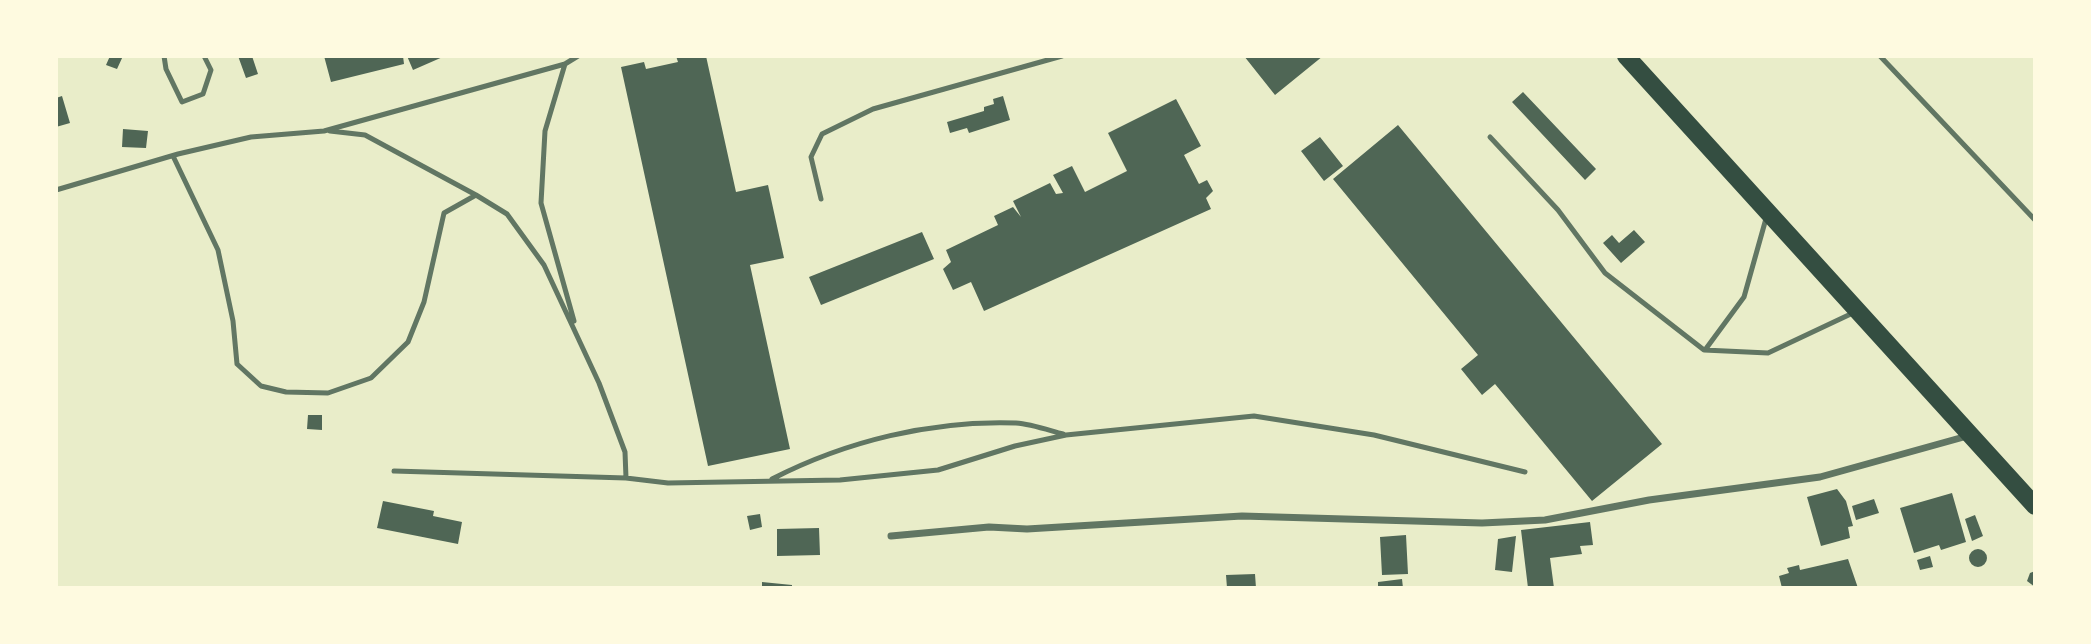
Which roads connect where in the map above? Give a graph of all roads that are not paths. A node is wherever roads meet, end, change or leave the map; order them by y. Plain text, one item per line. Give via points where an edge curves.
1 (164, 56) edge
2 (204, 56) edge
3 (578, 56) edge
4 (1062, 56) edge
5 (1626, 56) edge
6 (1880, 56) edge
7 (565, 64) junction
8 (324, 131) junction
9 (1490, 137) dead end
10 (173, 156) junction
11 (56, 190) edge
12 (476, 195) junction
13 (821, 199) dead end
14 (1768, 212) junction
15 (2035, 220) edge
16 (1858, 310) junction
17 (578, 334) junction
18 (1704, 350) junction
19 (1066, 435) junction
20 (1971, 435) junction
21 (394, 471) dead end
22 (1525, 472) dead end
23 (625, 478) junction
24 (769, 480) junction
25 (2035, 506) edge
26 (891, 536) dead end

1 - 2 lane via 182,102 204,94 211,70
3 - 7 lane
4 - 13 lane via 873,109 822,134 811,157
5 - 14 main road
6 - 15 lane
7 - 8 lane
7 - 17 lane via 545,131 541,203
8 - 10 lane via 251,137
8 - 12 lane via 365,135
9 - 18 lane via 1558,210 1605,273
10 - 11 lane
10 - 12 lane via 218,250 237,364 261,386 286,392 328,393 371,378 408,342 424,302 444,212
12 - 17 lane via 507,214 544,265
14 - 16 main road
14 - 18 lane via 1744,297
16 - 18 lane via 1768,354
16 - 20 main road
17 - 23 lane via 625,452
19 - 22 lane via 1254,416 1374,435
19 - 24 lane via 938,470 840,480
19 - 24 lane via 1018,423 959,425 892,435 842,448
20 - 25 main road
20 - 26 street via 1820,477 1649,500 1545,520 1482,523 1242,516
21 - 23 lane
23 - 24 lane via 668,483

